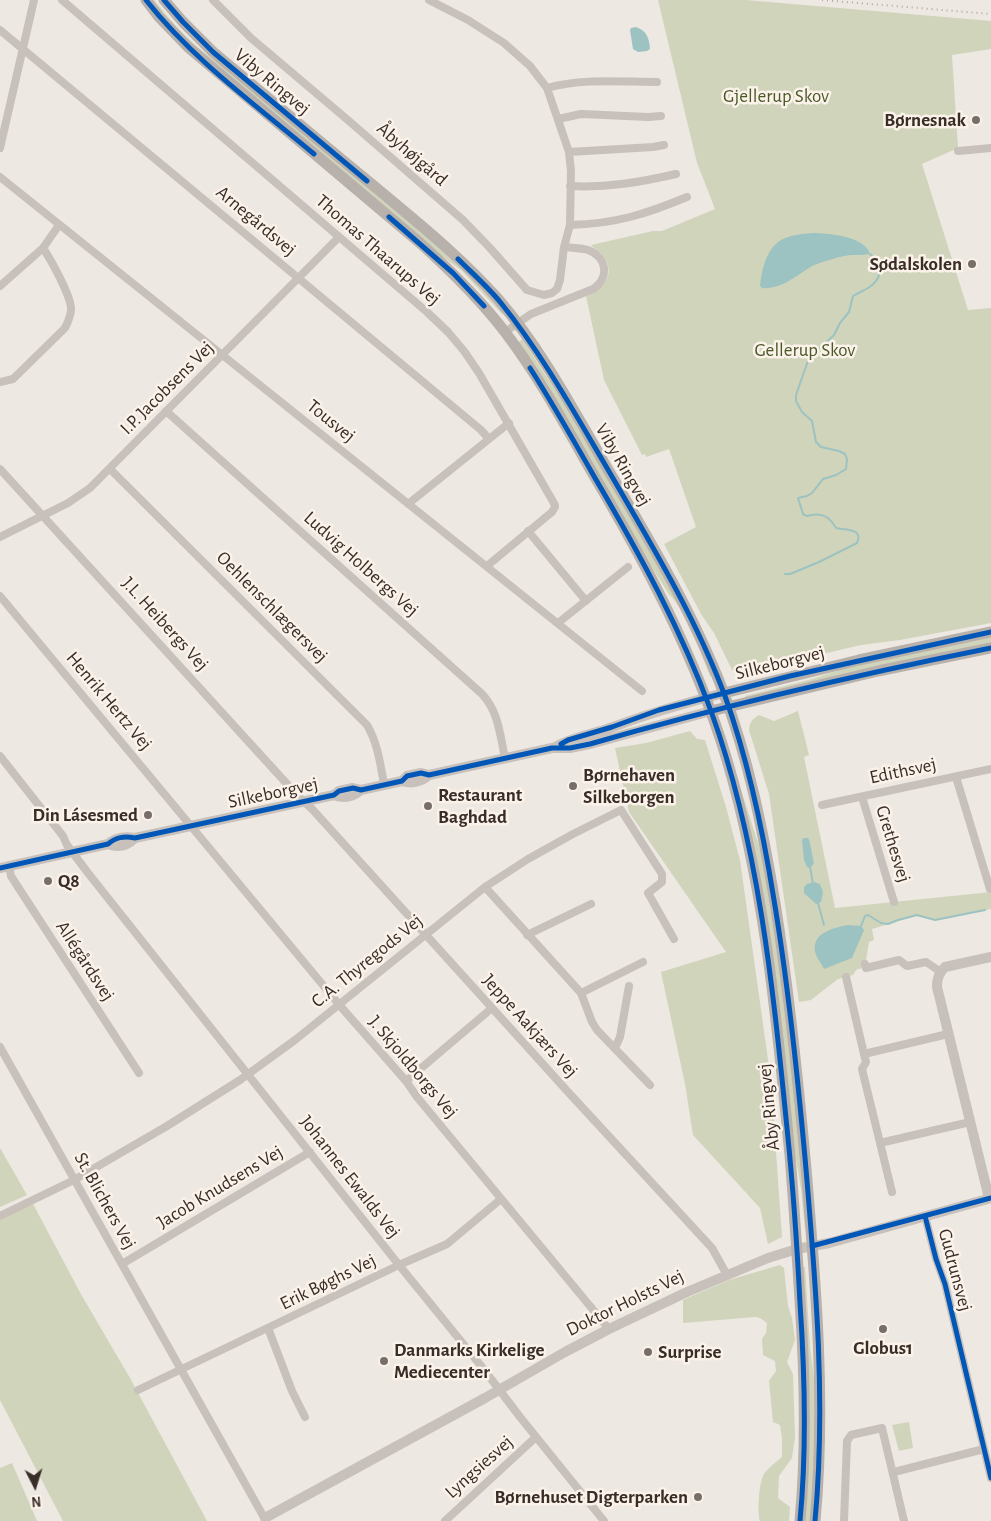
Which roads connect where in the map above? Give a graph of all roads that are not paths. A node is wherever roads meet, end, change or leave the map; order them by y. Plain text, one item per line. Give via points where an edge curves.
1 (34, 0) edge
2 (62, 0) edge
3 (146, 0) edge
4 (164, 0) edge
5 (213, 0) edge
6 (429, 0) edge
7 (0, 30) edge
8 (23, 49) junction
9 (657, 82) dead end
10 (547, 88) junction
11 (661, 116) dead end
12 (558, 119) junction
13 (664, 144) dead end
14 (0, 148) edge
15 (991, 148) edge
16 (958, 151) dead end
17 (569, 152) junction
18 (676, 174) dead end
19 (0, 177) edge
20 (570, 186) junction
21 (687, 196) dead end
22 (59, 224) junction
23 (570, 224) junction
24 (339, 237) junction
25 (564, 247) junction
26 (43, 248) junction
27 (298, 278) junction
28 (0, 286) edge
29 (517, 324) junction
30 (505, 332) junction
31 (223, 355) junction
32 (0, 382) edge
33 (166, 411) junction
34 (509, 423) junction
35 (488, 439) junction
36 (0, 469) edge
37 (110, 469) junction
38 (408, 504) junction
39 (44, 516) junction
40 (528, 531) junction
41 (0, 537) edge
42 (486, 566) junction
43 (628, 568) dead end
44 (0, 596) edge
45 (586, 601) junction
46 (558, 623) junction
47 (991, 632) edge
48 (991, 648) edge
49 (642, 690) dead end
50 (724, 693) junction
51 (705, 698) junction
52 (729, 707) junction
53 (711, 711) junction
54 (552, 748) junction
55 (0, 756) edge
56 (505, 758) junction
57 (991, 769) edge
58 (956, 777) junction
59 (384, 784) junction
60 (862, 797) junction
61 (304, 802) junction
62 (822, 805) dead end
63 (192, 826) junction
64 (72, 852) junction
65 (2, 867) edge
66 (485, 888) junction
67 (990, 889) edge
68 (894, 902) dead end
69 (591, 904) dead end
70 (426, 935) junction
71 (526, 935) junction
72 (674, 940) dead end
73 (991, 957) edge
74 (643, 962) dead end
75 (866, 964) dead end
76 (941, 972) junction
77 (846, 977) dead end
78 (629, 986) dead end
79 (580, 993) junction
80 (340, 1004) junction
81 (492, 1008) junction
82 (948, 1034) junction
83 (0, 1047) edge
84 (615, 1048) junction
85 (864, 1054) junction
86 (139, 1073) dead end
87 (248, 1074) junction
88 (406, 1081) junction
89 (650, 1085) dead end
90 (970, 1122) junction
91 (880, 1143) junction
92 (310, 1152) junction
93 (74, 1180) junction
94 (892, 1192) dead end
95 (990, 1198) edge
96 (501, 1199) junction
97 (0, 1216) edge
98 (925, 1216) junction
99 (812, 1246) junction
100 (797, 1249) junction
101 (122, 1264) junction
102 (399, 1266) junction
103 (727, 1275) junction
104 (268, 1328) junction
105 (609, 1329) junction
106 (181, 1370) junction
107 (138, 1390) dead end
108 (499, 1390) junction
109 (305, 1417) dead end
110 (536, 1437) junction
111 (984, 1449) junction
112 (894, 1472) junction
113 (991, 1478) edge
114 (263, 1520) edge
115 (444, 1521) edge
116 (604, 1521) edge
117 (800, 1521) edge
118 (815, 1521) edge
119 (844, 1521) edge
120 (904, 1521) edge

1 - 8 street
2 - 24 street, Thomas Thaarups Vej
3 - 30 main road, Viby Ringvej via 188,47 434,256 473,294
4 - 29 main road, Viby Ringvej via 213,52 443,245 500,301
5 - 25 street, Åbyhøjgård via 251,38 463,220 527,290 544,296 557,289
6 - 10 street, Åbyhøjgård via 504,43 530,66
7 - 8 street, Arnegårdsvej
8 - 14 street
8 - 27 street, Arnegårdsvej
9 - 10 street via 578,82
10 - 12 street, Åbyhøjgård
11 - 12 street via 581,114
12 - 17 street, Åbyhøjgård
13 - 17 street
15 - 16 street
17 - 20 street, Åbyhøjgård
18 - 20 street via 612,186
19 - 22 street, Tousvej
20 - 23 street, Åbyhøjgård
21 - 23 street via 632,217
22 - 26 street
22 - 31 street, Tousvej
23 - 25 street, Åbyhøjgård
24 - 27 street, I.P. Jacobsens Vej
24 - 34 street, Thomas Thaarups Vej via 448,332 469,358
25 - 29 street via 586,249 599,257 604,272 601,282 593,289 531,314
26 - 28 street
26 - 32 street via 70,301 69,320 65,328 13,379
27 - 31 street, I.P. Jacobsens Vej
27 - 35 street, Arnegårdsvej
29 - 30 street
29 - 50 main road, Viby Ringvej via 568,402 661,561 705,647
30 - 51 main road, Viby Ringvej via 544,389 638,552 672,618
31 - 33 street, I.P. Jacobsens Vej
31 - 38 street, Tousvej
33 - 37 street, I.P. Jacobsens Vej
33 - 56 street, Ludvig Holbergs Vej via 482,694 496,716
34 - 35 street
34 - 40 street, Thomas Thaarups Vej via 555,505 552,512
35 - 38 street
36 - 39 street, J.L. Heibergs Vej
37 - 39 street, I.P. Jacobsens Vej via 83,493
37 - 59 street, Oehlenschlægersvej via 368,725 378,748
38 - 42 street, Tousvej
39 - 41 street, I.P. Jacobsens Vej
39 - 61 street, J.L. Heibergs Vej
40 - 42 street, Thomas Thaarups Vej
40 - 45 street
42 - 46 street, Tousvej
43 - 45 street
44 - 63 street, Henrik Hertz Vej
45 - 46 street
46 - 49 street, Tousvej
47 - 50 main road, Silkeborgvej
48 - 52 main road, Silkeborgvej
50 - 51 street, Silkeborgvej
50 - 52 main road, Viby Ringvej
51 - 53 main road, Åby Ringvej
51 - 54 street, Silkeborgvej via 568,740
52 - 53 main road, Silkeborgvej
52 - 99 main road, Åby Ringvej via 756,801 779,932 798,1087
53 - 54 street, Silkeborgvej via 590,744
53 - 100 main road, Åby Ringvej via 739,804 764,934
54 - 56 street, Silkeborgvej
55 - 64 street, Johannes Ewalds Vej
56 - 59 street, Silkeborgvej via 429,775 407,776 402,781
57 - 58 street, Edithsvej
58 - 60 street, Edithsvej
58 - 67 street
59 - 61 street, Silkeborgvej via 348,797 334,795
60 - 62 street, Edithsvej
60 - 68 street, Grethesvej
61 - 63 street, Silkeborgvej
61 - 70 street, Jeppe Aakjærs Vej
63 - 64 street, Silkeborgvej via 135,838 128,844 115,847 108,844
63 - 80 street, J. Skjoldborgs Vej
64 - 65 street, Silkeborgvej
64 - 87 street, Johannes Ewalds Vej
65 - 86 street, Allégårdsvej via 11,876
66 - 70 street, C.A. Thyregods Vej
66 - 71 street
66 - 72 street, C.A. Thyregods Vej via 528,859 621,810 662,874 662,882 648,893
69 - 71 street
70 - 80 street, C.A. Thyregods Vej
70 - 81 street, Jeppe Aakjærs Vej
71 - 79 street
73 - 76 street via 952,965
74 - 79 street
75 - 76 street via 866,968 899,960 907,966 926,962
76 - 82 street via 937,987
77 - 85 street
78 - 84 street
79 - 84 street via 596,1030
80 - 87 street, C.A. Thyregods Vej
80 - 88 street, J. Skjoldborgs Vej
81 - 88 street
81 - 103 street, Jeppe Aakjærs Vej via 712,1248
82 - 85 street
82 - 90 street
83 - 93 street, St. Blichers Vej
84 - 89 street
85 - 91 street via 866,1062 862,1069
87 - 92 street, Johannes Ewalds Vej
87 - 93 street, C.A. Thyregods Vej
88 - 96 street, J. Skjoldborgs Vej
90 - 91 street
90 - 95 street
91 - 94 street
92 - 101 street, Jacob Knudsens Vej
92 - 102 street, Johannes Ewalds Vej
93 - 97 street, C.A. Thyregods Vej
93 - 101 street, St. Blichers Vej
95 - 98 street, Doktor Holsts Vej
96 - 102 street, Erik Bøghs Vej via 447,1244
96 - 105 street, J. Skjoldborgs Vej
98 - 99 street, Doktor Holsts Vej
98 - 111 street, Gudrunsvej via 945,1284
99 - 100 street, Doktor Holsts Vej
99 - 118 main road, Åby Ringvej via 820,1386
100 - 103 street, Doktor Holsts Vej
100 - 117 main road, Åby Ringvej via 805,1387
101 - 106 street, St. Blichers Vej
102 - 104 street, Erik Bøghs Vej
102 - 108 street, Johannes Ewalds Vej
103 - 105 street, Doktor Holsts Vej
104 - 106 street, Erik Bøghs Vej
104 - 109 street, Erik Bøghs Vej
105 - 108 street, Doktor Holsts Vej
106 - 107 street
106 - 114 street, St. Blichers Vej
108 - 110 street, Johannes Ewalds Vej
108 - 114 street, Doktor Holsts Vej
110 - 115 street, Lyngsiesvej
110 - 116 street, Johannes Ewalds Vej
111 - 112 street
111 - 113 street, Gudrunsvej
112 - 119 street via 882,1428 851,1436 846,1441
112 - 120 street

